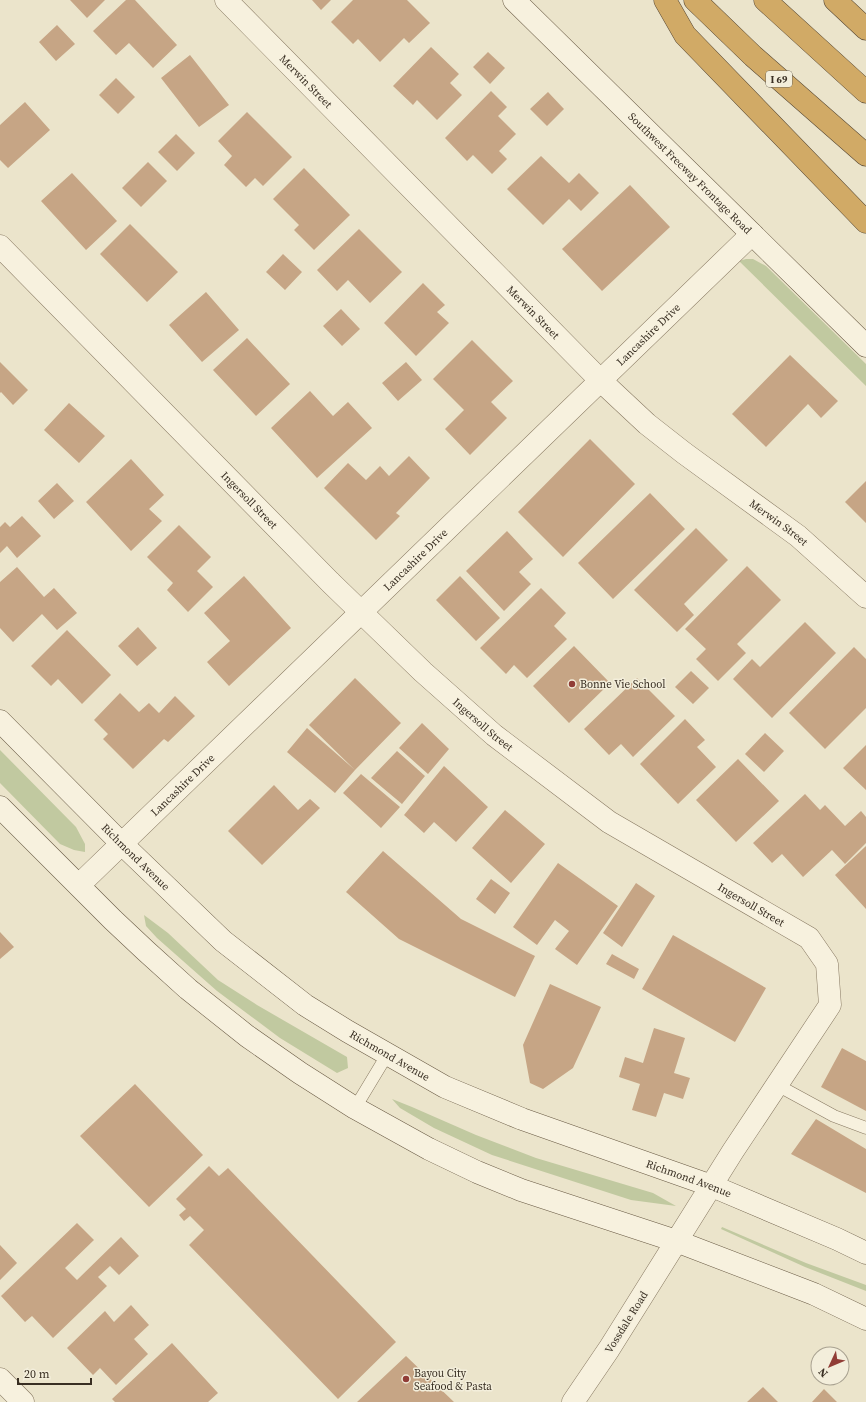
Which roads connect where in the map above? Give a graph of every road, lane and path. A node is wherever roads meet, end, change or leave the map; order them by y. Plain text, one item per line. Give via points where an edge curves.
1 (226, 0) edge
2 (514, 0) edge
3 (665, 0) edge
4 (695, 0) edge
5 (765, 0) edge
6 (835, 0) edge
7 (866, 29) edge
8 (866, 92) edge
9 (866, 155) edge
10 (866, 222) edge
11 (752, 234) junction
12 (0, 246) edge
13 (866, 346) edge
14 (601, 381) junction
15 (866, 597) edge
16 (361, 613) junction
17 (0, 721) edge
18 (0, 807) edge
19 (122, 844) junction
20 (79, 886) junction
21 (387, 1054) junction
22 (777, 1085) junction
23 (355, 1108) junction
24 (866, 1128) edge
25 (712, 1186) junction
26 (676, 1241) junction
27 (866, 1254) edge
28 (866, 1319) edge
29 (0, 1379) edge
30 (23, 1402) edge
31 (573, 1402) edge

1 - 14 street, Merwin Street
2 - 11 street, Southwest Freeway Frontage Road
3 - 10 highway via 686,35
4 - 9 highway, I 69 via 753,56
5 - 8 highway
6 - 7 highway
11 - 13 street, Southwest Freeway Frontage Road
11 - 14 street, Lancashire Drive
12 - 16 street, Ingersoll Street
14 - 15 street, Merwin Street via 647,424 798,536
14 - 16 street, Lancashire Drive
16 - 19 street, Lancashire Drive
16 - 22 street, Ingersoll Street via 494,735 609,822 809,938 827,964 830,1005
17 - 19 street, Richmond Avenue
18 - 20 street
19 - 20 street, Lancashire Drive
19 - 21 street, Richmond Avenue via 223,941 305,1005
20 - 23 street via 194,994 247,1036
21 - 23 lane
21 - 25 street, Richmond Avenue via 445,1087 522,1119
22 - 24 lane via 834,1116
22 - 25 street, Ingersoll Street
23 - 26 street via 429,1150 477,1172 521,1190
25 - 26 street, Vossdale Road
25 - 27 street, Richmond Avenue
26 - 28 street via 814,1294
26 - 31 street, Vossdale Road
29 - 30 street

